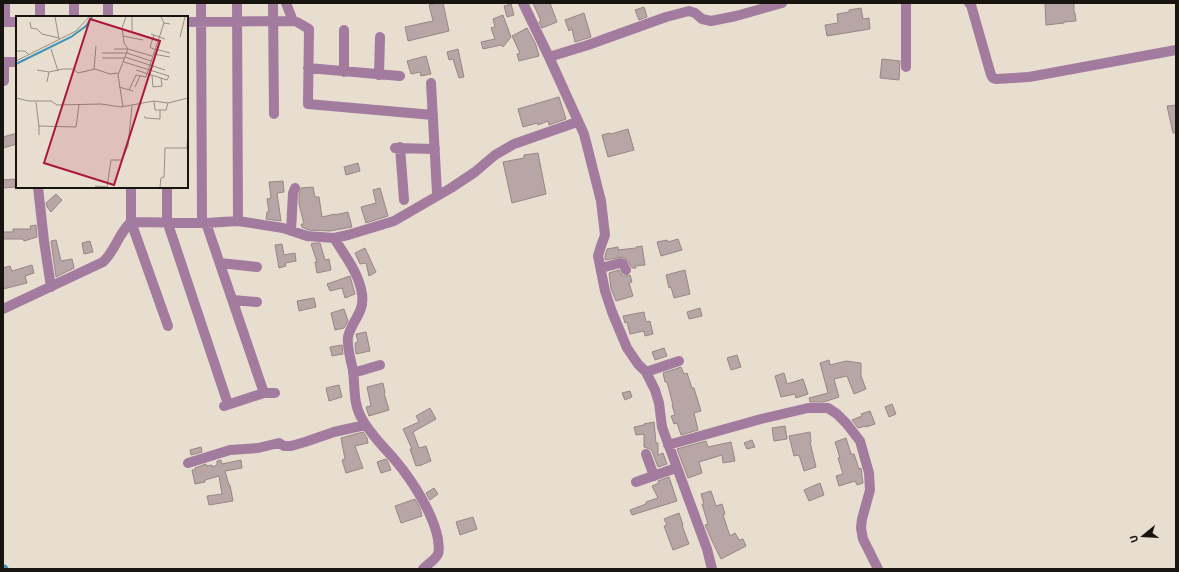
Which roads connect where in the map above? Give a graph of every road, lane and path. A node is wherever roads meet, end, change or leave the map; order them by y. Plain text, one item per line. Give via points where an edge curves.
1 (5, 3) edge
2 (40, 3) edge
3 (74, 3) edge
4 (108, 3) edge
5 (201, 3) edge
6 (237, 3) edge
7 (273, 3) edge
8 (286, 3) edge
9 (523, 3) edge
10 (782, 3) edge
11 (906, 3) edge
12 (969, 3) edge
13 (681, 8) edge
14 (40, 16) edge
15 (74, 16) edge
16 (108, 16) edge
17 (273, 21) junction
18 (4, 22) edge
19 (16, 22) edge
20 (188, 22) edge
21 (201, 22) junction
22 (237, 22) junction
23 (293, 22) junction
24 (344, 30) dead end
25 (380, 38) dead end
26 (1176, 50) edge
27 (549, 57) junction
28 (4, 62) edge
29 (16, 62) edge
30 (906, 67) dead end
31 (308, 68) junction
32 (344, 72) junction
33 (379, 75) junction
34 (400, 76) dead end
35 (4, 81) edge
36 (432, 83) dead end
37 (274, 114) dead end
38 (433, 115) junction
39 (577, 122) junction
40 (435, 149) junction
41 (38, 188) edge
42 (131, 188) edge
43 (167, 188) edge
44 (295, 188) dead end
45 (437, 193) dead end
46 (404, 200) dead end
47 (238, 221) junction
48 (131, 222) junction
49 (167, 222) junction
50 (204, 222) junction
51 (291, 231) junction
52 (334, 238) junction
53 (220, 263) junction
54 (257, 267) dead end
55 (601, 268) junction
56 (626, 270) dead end
57 (51, 287) junction
58 (233, 300) junction
59 (256, 302) dead end
60 (3, 309) edge
61 (168, 326) dead end
62 (679, 360) dead end
63 (380, 365) dead end
64 (646, 372) junction
65 (353, 373) junction
66 (275, 392) dead end
67 (264, 393) junction
68 (365, 425) junction
69 (668, 445) junction
70 (646, 454) dead end
71 (188, 463) dead end
72 (676, 468) junction
73 (654, 476) junction
74 (636, 482) dead end
75 (423, 569) edge
76 (712, 569) edge
77 (878, 569) edge

1 - 18 street
2 - 14 street
3 - 15 street
4 - 16 street
5 - 21 street
6 - 22 street
7 - 17 street
8 - 23 street
9 - 27 street
10 - 13 street via 711,21
11 - 30 street
12 - 26 street via 991,75 996,79 1029,77
13 - 27 street via 666,17
17 - 22 street
17 - 23 street
17 - 37 street
18 - 19 street
20 - 21 street
21 - 22 street
21 - 50 street
22 - 47 street
23 - 31 street via 309,29
24 - 32 street
25 - 33 street
27 - 39 street
28 - 29 street
28 - 35 street
31 - 32 street
31 - 38 street via 308,104
32 - 33 street
33 - 34 street
36 - 38 street
38 - 40 street
39 - 52 street via 514,144 451,188 394,221
39 - 55 street via 584,134 601,201 606,235 598,256
40 - 45 street
40 - 46 street via 397,148
41 - 57 street
42 - 48 street
43 - 49 street
44 - 51 street
47 - 50 street
47 - 51 street
48 - 49 street
48 - 57 street via 124,228 103,262
48 - 61 street
49 - 50 street
49 - 67 street via 226,405
50 - 53 street
51 - 52 street via 307,236
52 - 65 street via 354,268 362,294 362,305 348,337
53 - 54 street
53 - 58 street
55 - 56 street via 620,263
55 - 64 street via 605,291 627,348
57 - 60 street
58 - 59 street
58 - 67 street
62 - 64 street
63 - 65 street
64 - 69 street via 659,403 662,427
65 - 68 street via 357,407
66 - 67 street
68 - 71 street via 291,446 279,443 230,450
68 - 75 street via 413,485 436,532 440,549
69 - 72 street
69 - 77 street via 808,408 828,408 846,423 860,441 869,473 870,490 861,528 863,539
70 - 73 street
72 - 73 street
72 - 76 street via 707,549
73 - 74 street

